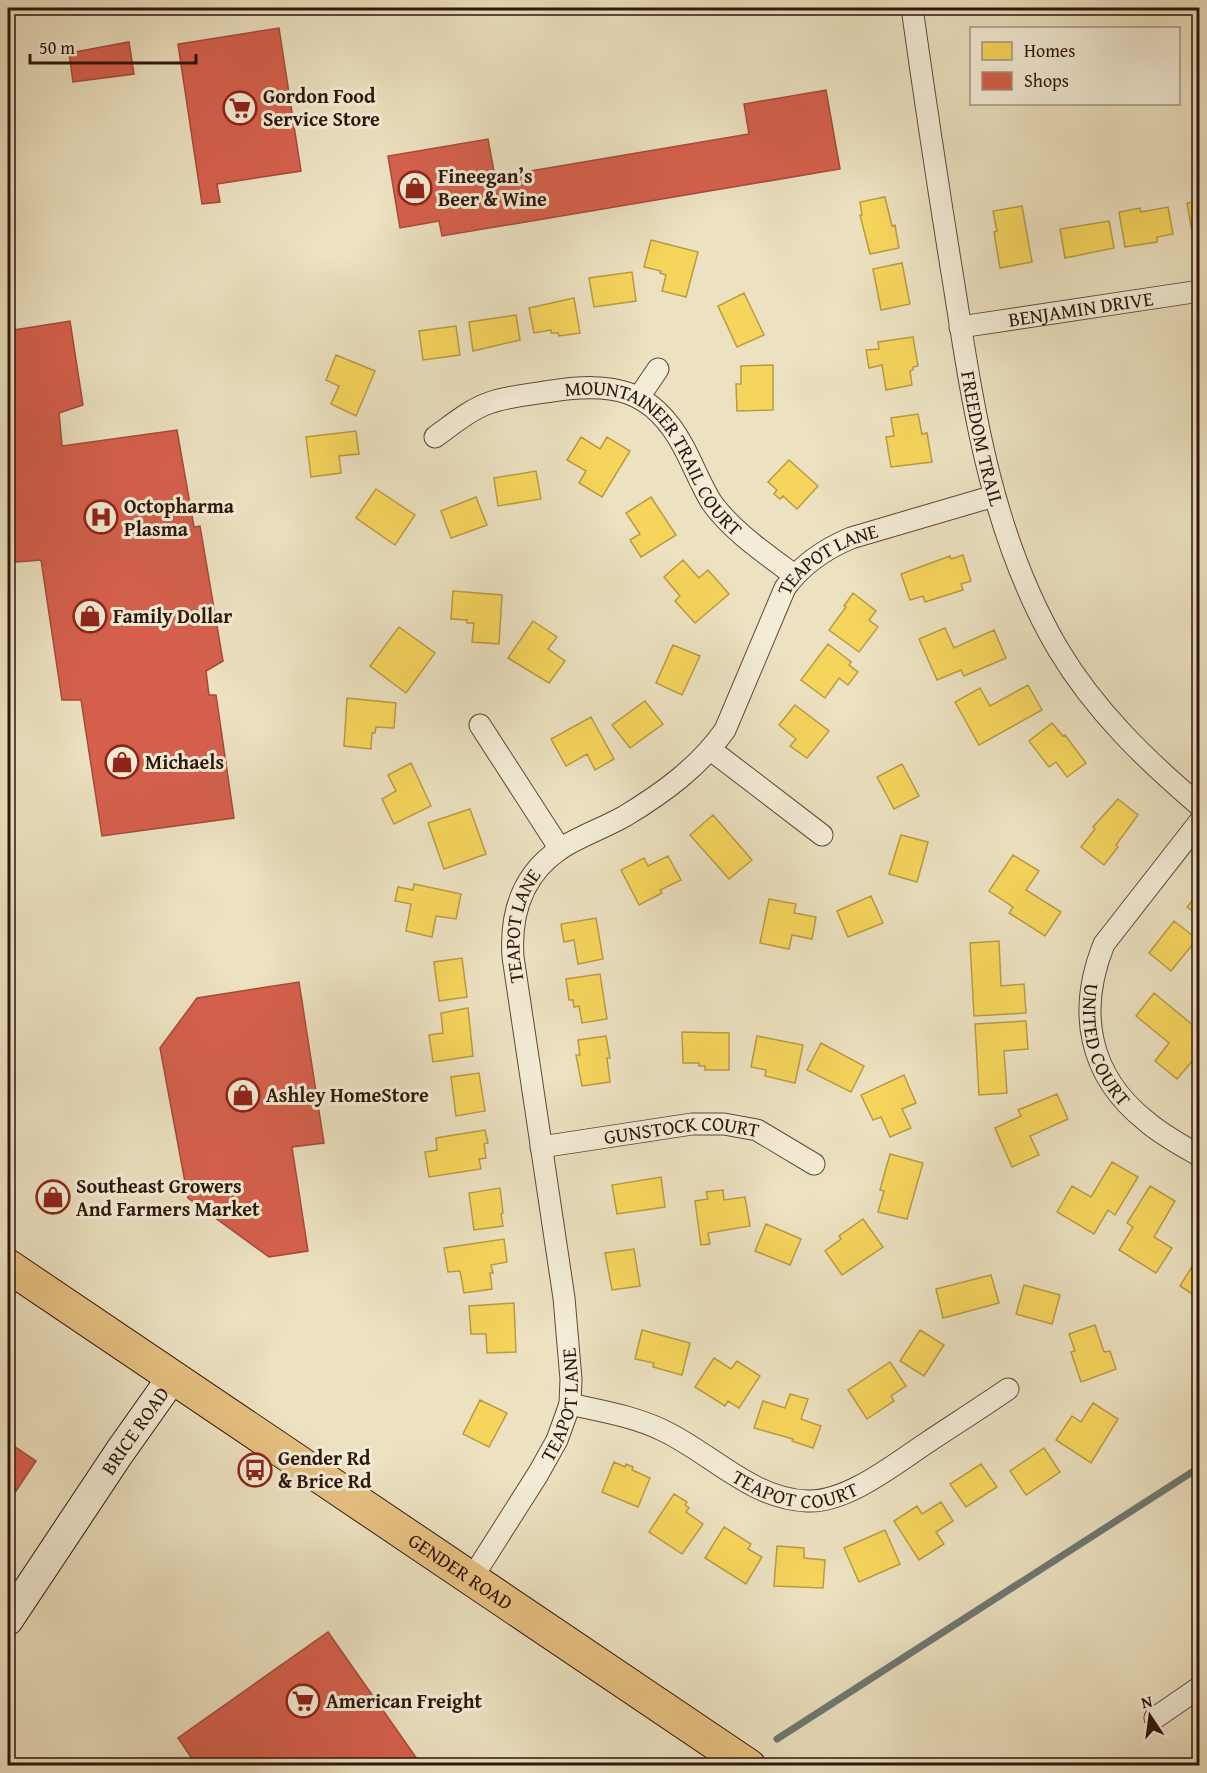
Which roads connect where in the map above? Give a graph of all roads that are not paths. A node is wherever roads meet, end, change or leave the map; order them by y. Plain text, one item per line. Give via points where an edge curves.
1 (912, 8) edge
2 (1200, 291) edge
3 (960, 327) junction
4 (658, 369) dead end
5 (639, 397) junction
6 (435, 437) dead end
7 (994, 496) junction
8 (794, 575) junction
9 (480, 725) dead end
10 (711, 750) junction
11 (1200, 806) edge
12 (1200, 821) edge
13 (822, 835) dead end
14 (560, 849) junction
15 (541, 1147) junction
16 (1200, 1156) edge
17 (813, 1164) dead end
18 (8, 1266) edge
19 (172, 1378) junction
20 (1008, 1389) dead end
21 (570, 1404) junction
22 (472, 1578) junction
23 (8, 1620) edge
24 (1200, 1687) edge
25 (1155, 1718) dead end
26 (749, 1766) edge

1 - 3 street, FREEDOM TRAIL
2 - 3 street, BENJAMIN DRIVE
3 - 7 street, FREEDOM TRAIL
4 - 5 street
5 - 6 street, MOUNTAINEER TRAIL COURT via 598,386 511,398 470,412
5 - 8 street, MOUNTAINEER TRAIL COURT via 670,425 712,503 737,530
7 - 8 street, TEAPOT LANE via 851,538 829,548
7 - 11 street, FREEDOM TRAIL via 1023,581 1058,649 1101,710 1149,763
8 - 10 street, TEAPOT LANE via 774,611 725,730
9 - 14 street
10 - 13 street
10 - 14 street, TEAPOT LANE via 658,795
12 - 16 street, UNITED COURT via 1104,944 1089,1001 1092,1040 1118,1095 1153,1127
14 - 15 street, TEAPOT LANE via 530,878 515,912 512,933
15 - 17 street, GUNSTOCK COURT via 692,1124 724,1124 757,1130
15 - 21 street, TEAPOT LANE via 564,1298 572,1379
18 - 19 main road, BRICE ROAD
19 - 22 main road, GENDER ROAD
19 - 23 main road, BRICE ROAD
20 - 21 street, TEAPOT COURT via 867,1483 836,1496 808,1501 776,1495 749,1484 660,1429
21 - 22 street, TEAPOT LANE via 557,1440 538,1474
22 - 26 main road, GENDER ROAD
24 - 25 street

